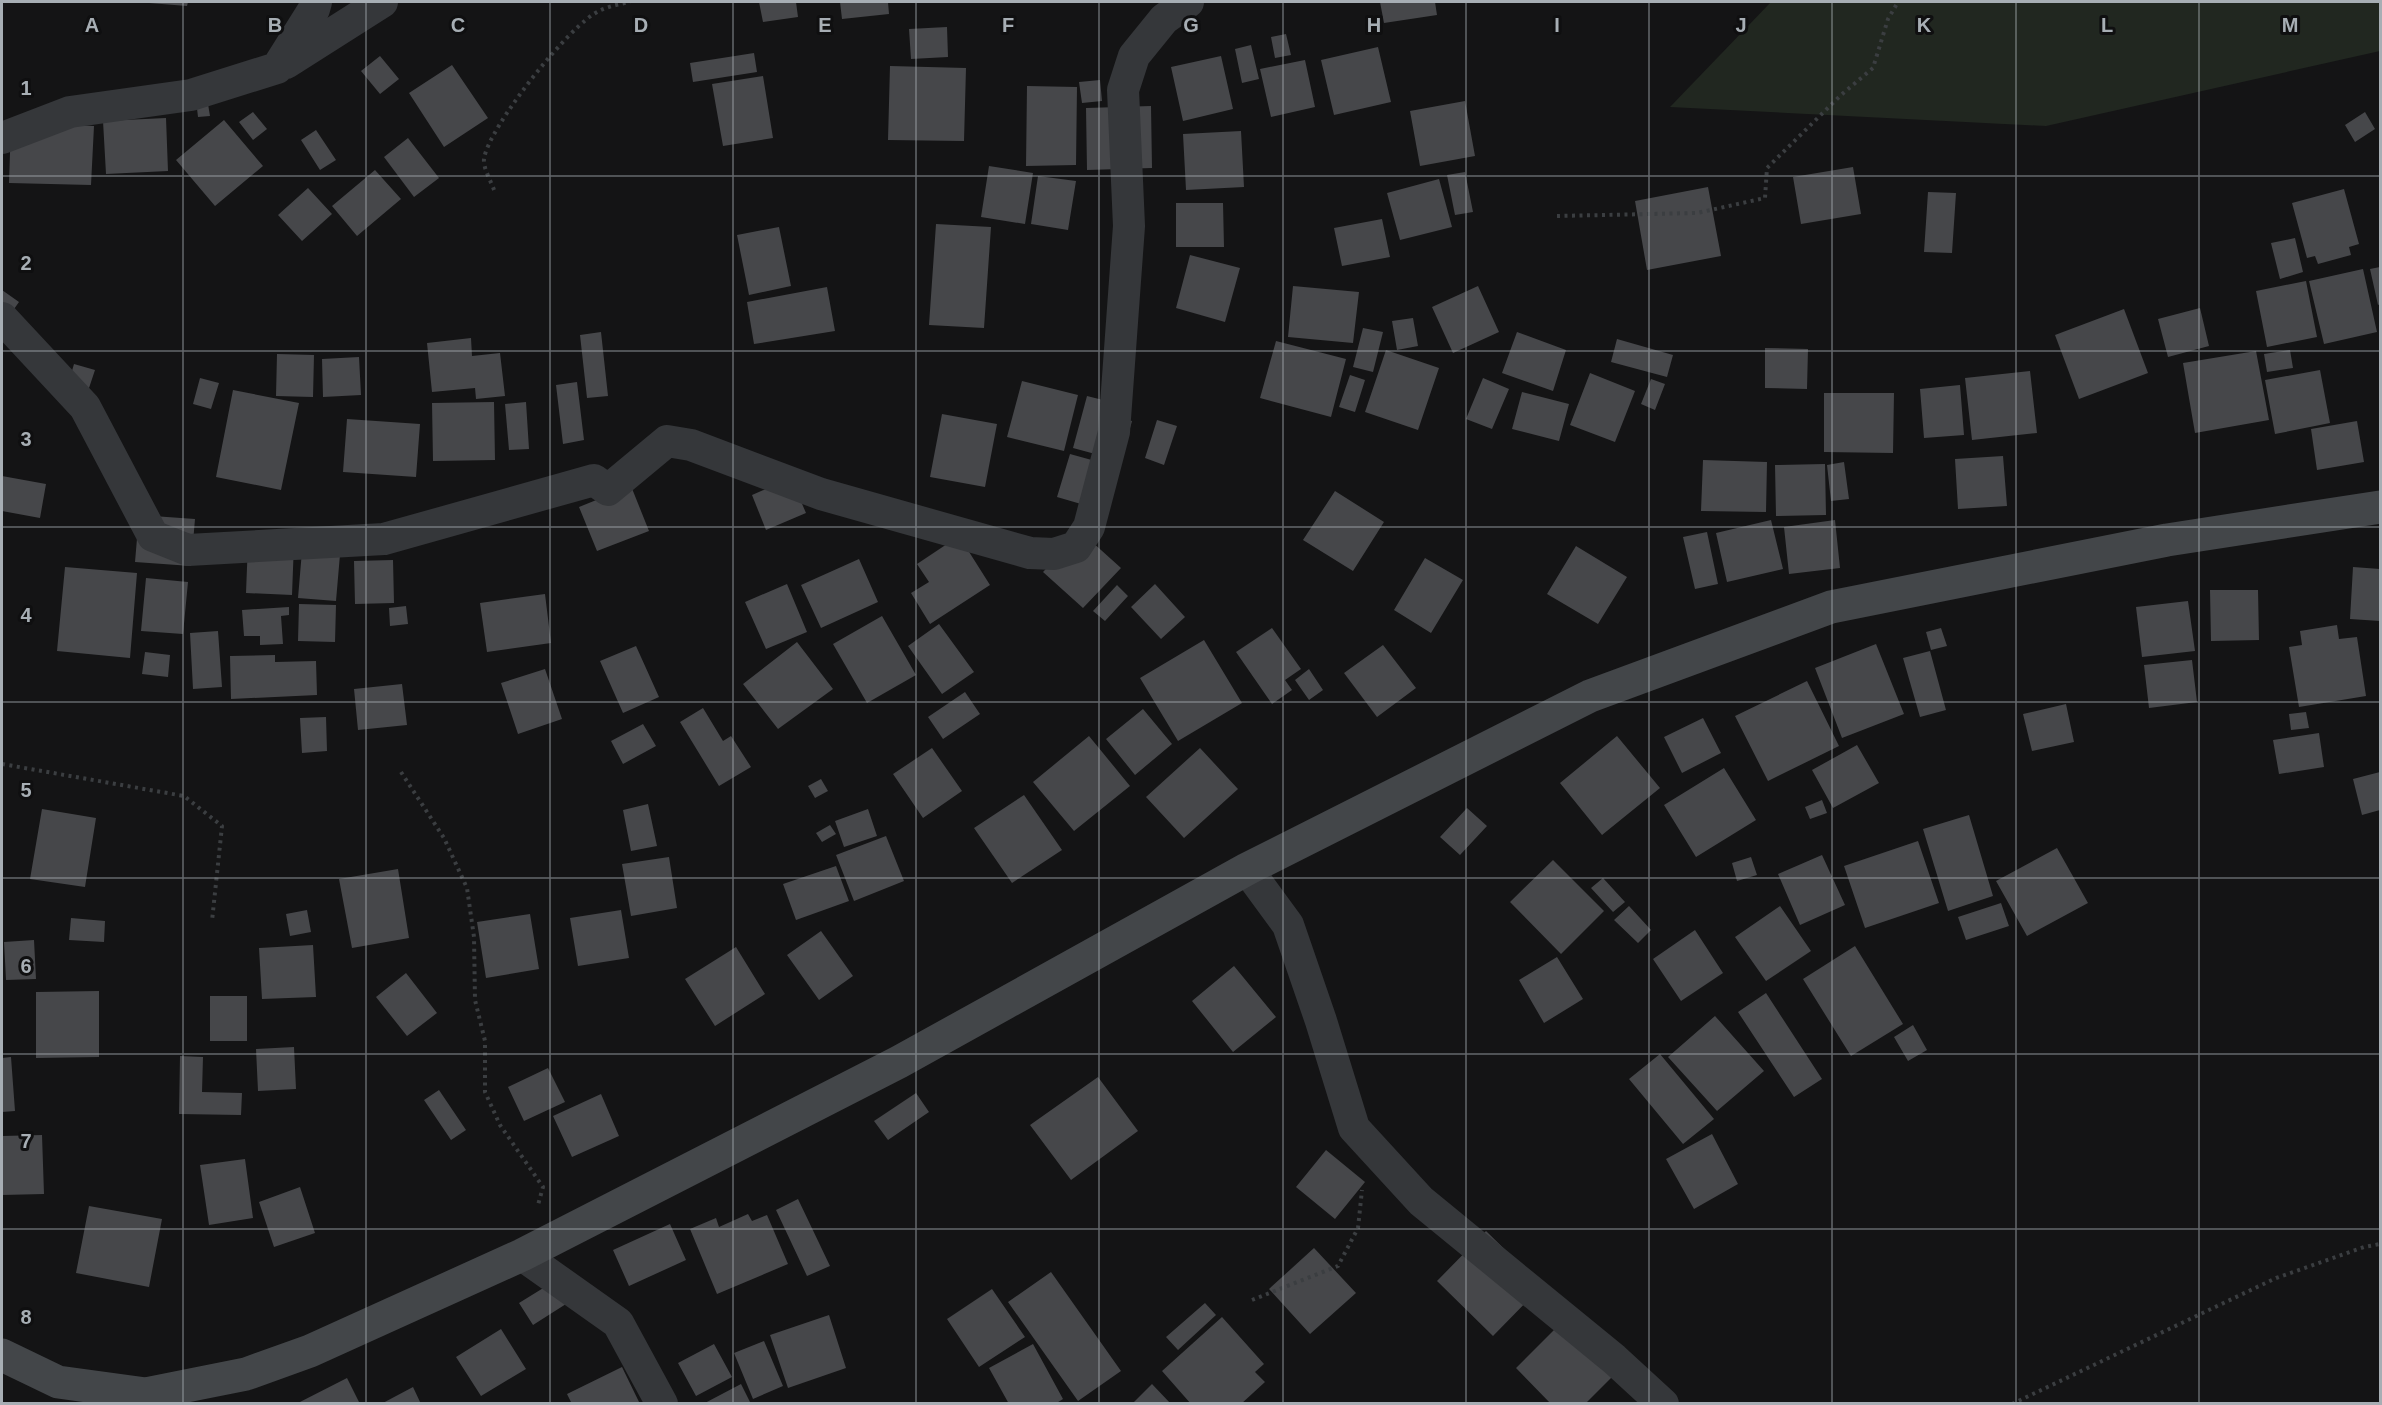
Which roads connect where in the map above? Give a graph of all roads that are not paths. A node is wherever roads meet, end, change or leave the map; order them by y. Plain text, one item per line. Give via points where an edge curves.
1 (316, 2) edge
2 (382, 2) edge
3 (1188, 2) edge
4 (277, 68) junction
5 (2, 138) edge
6 (2, 318) edge
7 (2380, 507) edge
8 (1247, 869) junction
9 (522, 1255) junction
10 (2, 1355) edge
11 (663, 1404) edge
12 (1663, 1404) edge

1 - 4 street
2 - 4 street
3 - 6 street via 1164,19 1134,56 1123,90 1129,226 1114,432 1089,527 1076,547 1054,554 1030,553 822,494 692,445 667,441 608,490 594,480 384,539 188,550 153,536 85,407
4 - 5 street via 191,95 70,112
7 - 8 main road via 2168,540 1831,608 1590,696
8 - 9 main road via 899,1062
8 - 12 street via 1288,925 1354,1128 1421,1201
9 - 10 main road via 310,1351 246,1374 146,1394 58,1382
9 - 11 street via 618,1323

